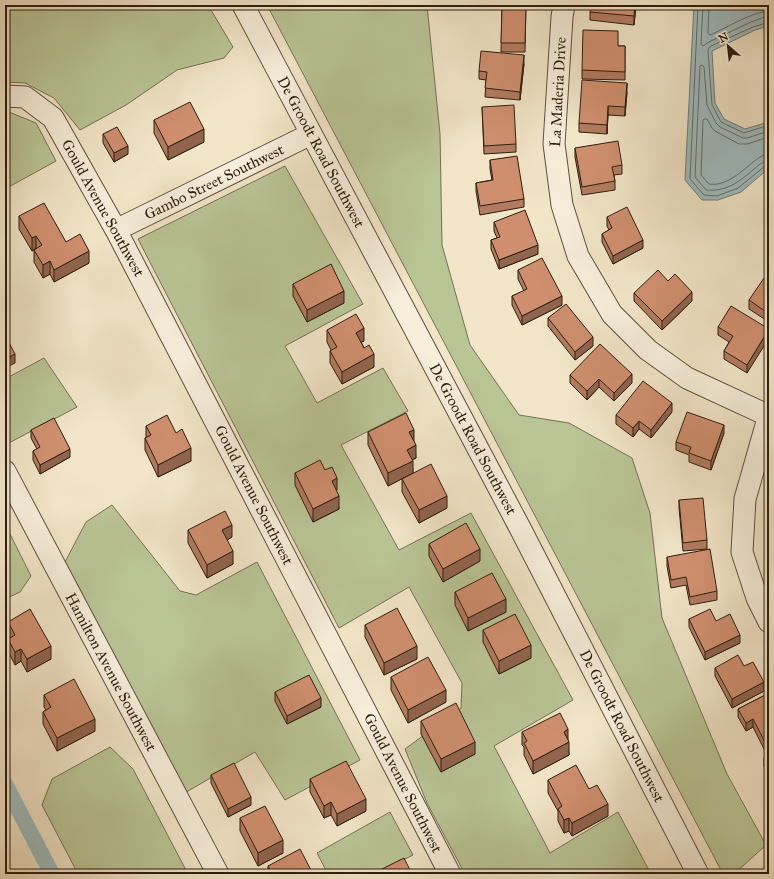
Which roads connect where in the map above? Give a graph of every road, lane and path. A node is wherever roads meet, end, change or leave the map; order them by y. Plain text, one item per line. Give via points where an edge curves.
1 (243, 5) edge
2 (564, 5) edge
3 (5, 96) edge
4 (311, 134) junction
5 (116, 230) junction
6 (769, 416) edge
7 (5, 471) edge
8 (769, 622) edge
9 (218, 874) edge
10 (450, 874) edge
11 (698, 874) edge

1 - 4 street, De Groodt Road Southwest
2 - 6 street, La Maderia Drive via 554,144 562,205 578,256 612,314 648,350 686,378
3 - 5 street, Gould Avenue Southwest via 25,97 52,118
4 - 5 street, Gambo Street Southwest
4 - 11 street, De Groodt Road Southwest via 520,528
5 - 10 street, Gould Avenue Southwest
6 - 8 street via 745,499 742,552 757,598
7 - 9 street, Hamilton Avenue Southwest

